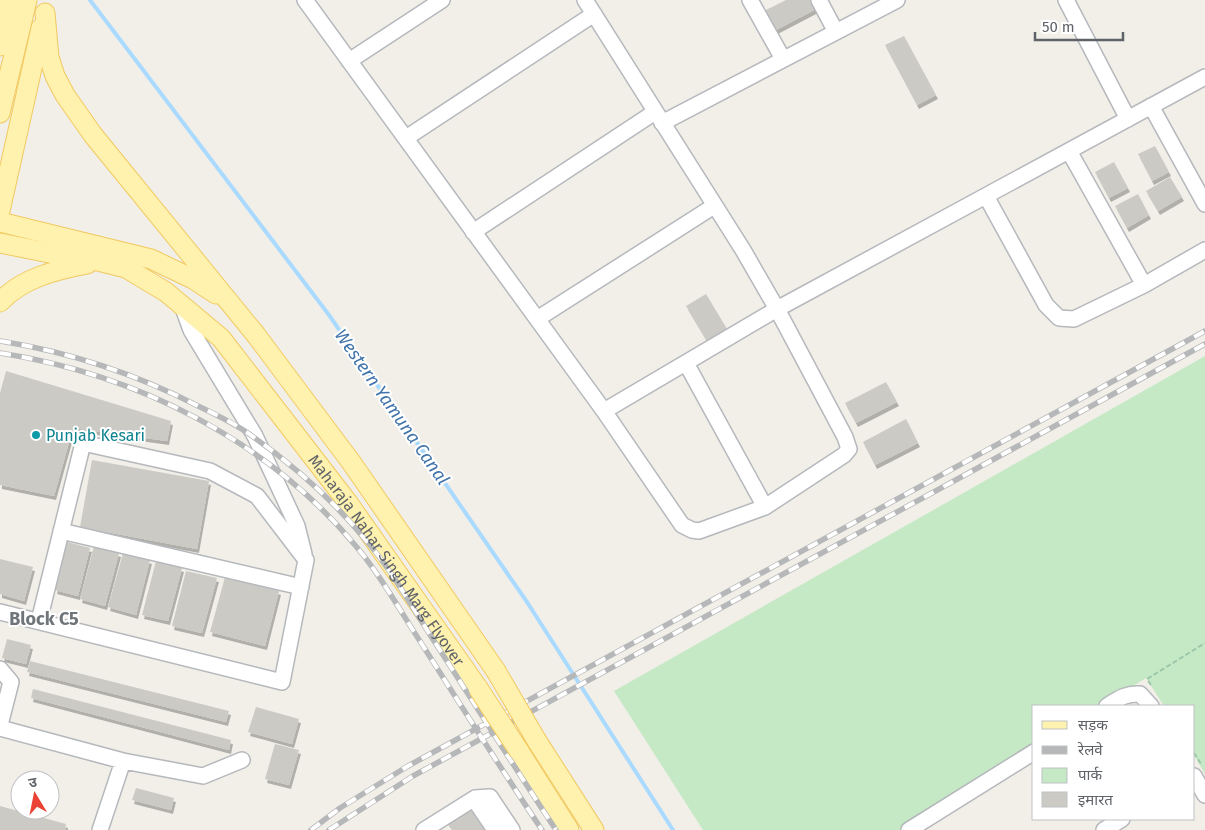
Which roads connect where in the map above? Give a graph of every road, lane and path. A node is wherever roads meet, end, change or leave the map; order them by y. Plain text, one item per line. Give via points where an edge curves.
1 (10, 0) edge
2 (28, 0) edge
3 (305, 0) edge
4 (442, 0) edge
5 (585, 0) edge
6 (750, 0) edge
7 (819, 0) edge
8 (897, 0) edge
9 (1066, 0) edge
10 (46, 6) edge
11 (594, 14) junction
12 (836, 32) junction
13 (0, 46) edge
14 (783, 59) junction
15 (349, 61) junction
16 (1205, 77) edge
17 (1151, 106) junction
18 (0, 113) edge
19 (659, 117) junction
20 (1128, 119) junction
21 (406, 138) junction
22 (1069, 151) junction
23 (986, 196) junction
24 (1205, 204) edge
25 (714, 206) junction
26 (0, 212) edge
27 (0, 222) edge
28 (473, 232) junction
29 (0, 243) edge
30 (1205, 250) edge
31 (98, 261) junction
32 (1144, 285) junction
33 (0, 302) edge
34 (228, 302) junction
35 (183, 308) junction
36 (777, 309) junction
37 (537, 319) junction
38 (686, 363) junction
39 (604, 411) junction
40 (766, 507) junction
41 (61, 530) junction
42 (306, 560) junction
43 (300, 587) junction
44 (0, 612) edge
45 (39, 621) junction
46 (1205, 643) edge
47 (0, 670) edge
48 (1151, 686) dead end
49 (1109, 705) edge
50 (1150, 705) edge
51 (0, 726) edge
52 (1032, 753) edge
53 (1195, 757) edge
54 (242, 760) dead end
55 (123, 761) junction
56 (1198, 770) edge
57 (1205, 795) edge
58 (474, 798) junction
59 (1120, 820) edge
60 (446, 824) edge
61 (100, 830) edge
62 (424, 830) edge
63 (495, 830) edge
64 (512, 830) edge
65 (569, 830) edge
66 (594, 830) edge
67 (909, 830) edge
68 (1104, 830) edge

1 - 13 main road
2 - 18 main road
3 - 15 street
4 - 15 street
5 - 11 street
6 - 14 street
7 - 12 street
8 - 12 street
9 - 20 street
10 - 26 main road
10 - 34 main road via 49,57 65,95 92,135
11 - 19 street
11 - 21 street
12 - 14 street
14 - 19 street
15 - 21 street
16 - 17 street
17 - 20 street
17 - 24 street
19 - 25 street
19 - 28 street
20 - 22 street
21 - 28 street
22 - 23 street
22 - 32 street
23 - 32 street via 1046,305 1059,318 1074,319
23 - 36 street
25 - 36 street
25 - 37 street
27 - 34 main road via 151,259 193,279
28 - 37 street
29 - 31 main road, Maharaja Nahar Singh Marg Flyover
30 - 32 street
31 - 33 main road via 35,278
31 - 35 main road, Maharaja Nahar Singh Marg Flyover via 126,268 166,292
34 - 66 main road, Maharaja Nahar Singh Marg Flyover, bridge via 351,462 496,671
35 - 42 street via 191,330 256,436 297,526
35 - 65 main road, Maharaja Nahar Singh Marg Flyover, bridge via 221,338 349,504 478,688
36 - 38 street
36 - 40 street via 849,449
37 - 39 street
38 - 39 street
38 - 40 street
39 - 40 street via 682,525 699,531
41 - 42 street via 83,443 210,471 257,496
41 - 43 street
41 - 45 street
42 - 43 street
43 - 45 street via 282,682
44 - 45 street
46 - 48 path via 1147,679
47 - 51 street via 11,682
49 - 50 street via 1133,694 1140,694
51 - 55 street
52 - 67 street
53 - 56 path
54 - 55 street via 202,776
55 - 61 street
56 - 57 street
58 - 60 street
58 - 63 street
58 - 64 street via 490,797
59 - 68 street
60 - 62 street

